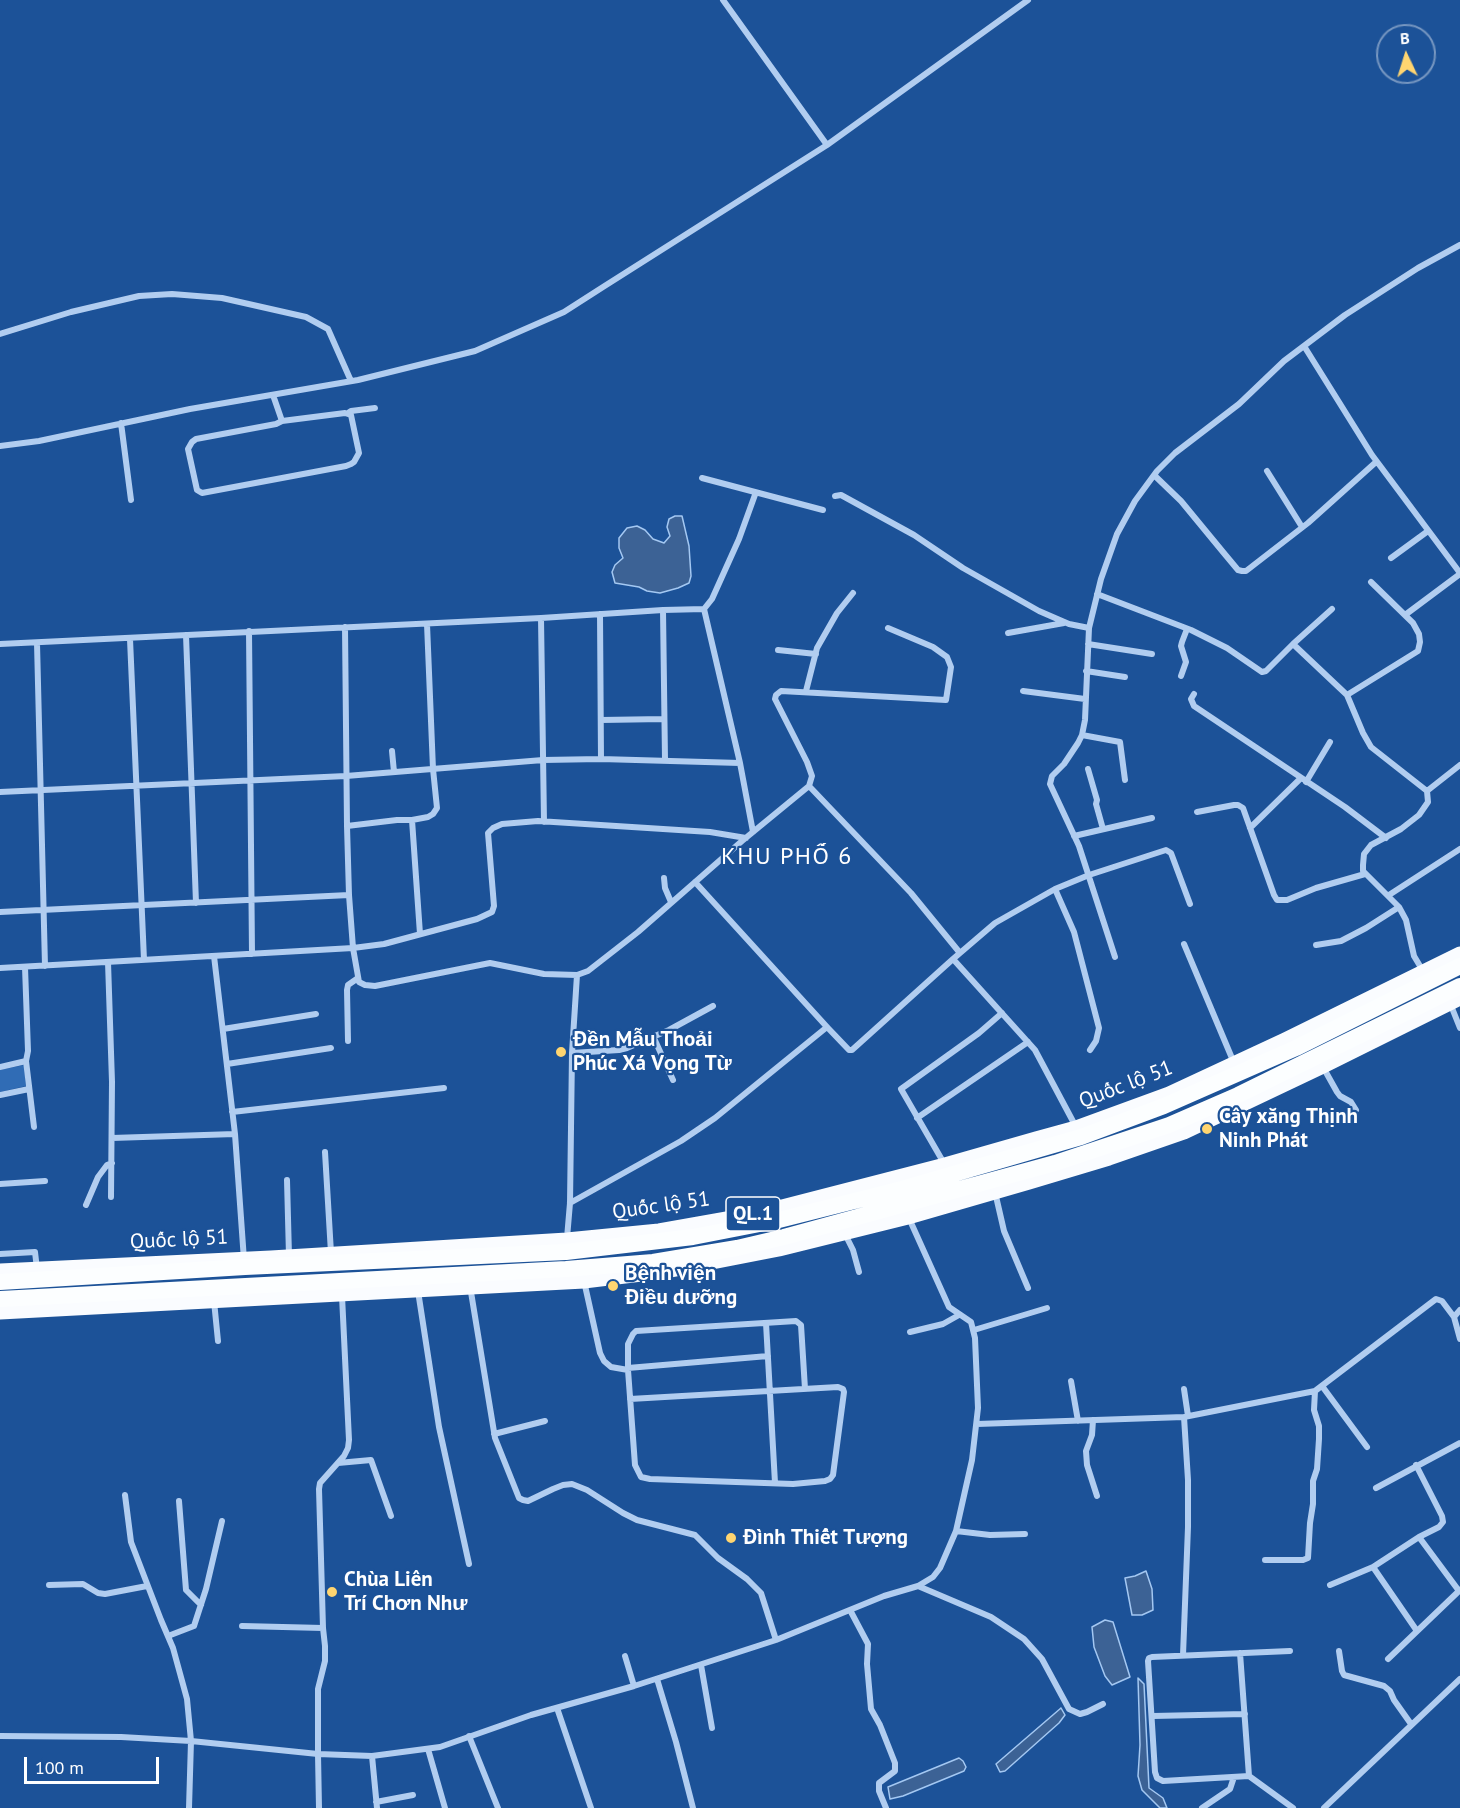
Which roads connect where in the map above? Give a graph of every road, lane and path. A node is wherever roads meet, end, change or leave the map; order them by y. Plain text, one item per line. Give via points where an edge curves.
1 (723, 0) edge
2 (1028, 0) edge
3 (827, 145) junction
4 (1460, 245) edge
5 (0, 334) edge
6 (1304, 346) junction
7 (351, 381) junction
8 (273, 394) junction
9 (375, 408) dead end
10 (348, 413) junction
11 (282, 421) junction
12 (121, 423) junction
13 (0, 446) edge
14 (1376, 462) junction
15 (1267, 471) dead end
16 (1154, 475) junction
17 (702, 478) dead end
18 (756, 492) junction
19 (835, 496) dead end
20 (131, 500) dead end
21 (823, 510) dead end
22 (1302, 528) junction
23 (1428, 531) junction
24 (1391, 558) dead end
25 (1460, 574) edge
26 (1371, 582) dead end
27 (853, 592) dead end
28 (1097, 594) junction
29 (704, 609) junction
30 (1332, 609) dead end
31 (663, 610) junction
32 (600, 614) junction
33 (1405, 615) junction
34 (541, 618) junction
35 (1065, 623) junction
36 (427, 624) junction
37 (345, 627) junction
38 (888, 628) dead end
39 (1089, 628) junction
40 (1187, 629) junction
41 (249, 631) junction
42 (1008, 633) dead end
43 (186, 635) junction
44 (130, 639) junction
45 (37, 643) junction
46 (0, 644) edge
47 (1088, 644) junction
48 (1293, 644) junction
49 (778, 650) dead end
50 (816, 654) junction
51 (1152, 654) dead end
52 (1086, 671) junction
53 (1181, 676) dead end
54 (1125, 677) dead end
55 (807, 691) junction
56 (1023, 691) dead end
57 (1194, 694) dead end
58 (1347, 695) junction
59 (1086, 699) junction
60 (664, 719) junction
61 (601, 720) junction
62 (1082, 735) junction
63 (1330, 742) dead end
64 (392, 751) dead end
65 (601, 759) junction
66 (543, 760) junction
67 (665, 760) junction
68 (740, 763) junction
69 (1460, 765) edge
70 (434, 769) junction
71 (1088, 770) dead end
72 (394, 772) junction
73 (346, 776) junction
74 (251, 780) junction
75 (1125, 780) dead end
76 (1303, 780) junction
77 (191, 783) junction
78 (136, 785) junction
79 (809, 786) junction
80 (41, 790) junction
81 (0, 792) edge
82 (1427, 792) junction
83 (1197, 812) dead end
84 (1152, 818) dead end
85 (412, 820) junction
86 (544, 822) junction
87 (347, 826) junction
88 (1250, 828) junction
89 (1103, 829) junction
90 (753, 832) junction
91 (1074, 836) junction
92 (1386, 837) junction
93 (746, 838) junction
94 (1460, 849) edge
95 (1365, 873) junction
96 (1089, 875) junction
97 (664, 878) dead end
98 (695, 882) junction
99 (1055, 889) junction
100 (349, 895) junction
101 (1389, 895) junction
102 (252, 901) junction
103 (671, 902) junction
104 (195, 903) junction
105 (1190, 904) dead end
106 (141, 906) junction
107 (1398, 907) junction
108 (44, 910) junction
109 (0, 912) edge
110 (420, 934) junction
111 (1185, 944) dead end
112 (1317, 945) dead end
113 (353, 948) junction
114 (960, 953) junction
115 (252, 954) junction
116 (1460, 954) edge
117 (214, 956) junction
118 (1115, 957) dead end
119 (953, 958) junction
120 (144, 960) junction
121 (108, 962) junction
122 (45, 966) junction
123 (1460, 966) edge
124 (25, 967) junction
125 (0, 968) edge
126 (577, 975) junction
127 (358, 978) junction
128 (1422, 978) junction
129 (1454, 995) edge
130 (713, 1006) dead end
131 (1002, 1013) junction
132 (316, 1014) dead end
133 (827, 1027) junction
134 (1460, 1028) edge
135 (223, 1029) junction
136 (653, 1036) junction
137 (348, 1041) dead end
138 (1028, 1042) junction
139 (330, 1048) dead end
140 (1090, 1050) dead end
141 (572, 1053) junction
142 (26, 1061) junction
143 (227, 1064) junction
144 (1323, 1066) junction
145 (0, 1067) edge
146 (1237, 1069) junction
147 (673, 1080) dead end
148 (444, 1088) dead end
149 (29, 1089) junction
150 (0, 1095) edge
151 (1356, 1110) dead end
152 (232, 1112) junction
153 (917, 1118) junction
154 (34, 1127) dead end
155 (1078, 1132) junction
156 (235, 1134) junction
157 (112, 1138) junction
158 (325, 1152) dead end
159 (112, 1163) junction
160 (945, 1165) junction
161 (1028, 1177) junction
162 (287, 1180) dead end
163 (45, 1181) dead end
164 (0, 1184) edge
165 (995, 1192) junction
166 (111, 1197) dead end
167 (903, 1197) junction
168 (570, 1203) junction
169 (86, 1205) dead end
170 (844, 1234) junction
171 (567, 1246) junction
172 (0, 1254) edge
173 (331, 1254) junction
174 (289, 1256) junction
175 (244, 1263) junction
176 (37, 1269) junction
177 (0, 1271) edge
178 (859, 1272) dead end
179 (566, 1276) junction
180 (469, 1280) junction
181 (584, 1281) junction
182 (0, 1282) edge
183 (417, 1283) junction
184 (341, 1287) junction
185 (1028, 1288) dead end
186 (214, 1301) junction
187 (12, 1303) edge
188 (1047, 1308) dead end
189 (1460, 1310) edge
190 (0, 1312) edge
191 (959, 1315) junction
192 (1454, 1317) junction
193 (766, 1323) junction
194 (974, 1330) junction
195 (910, 1332) dead end
196 (1460, 1338) edge
197 (218, 1341) dead end
198 (768, 1356) junction
199 (628, 1369) junction
200 (1071, 1381) dead end
201 (1322, 1386) junction
202 (805, 1389) junction
203 (1184, 1389) dead end
204 (770, 1391) junction
205 (1315, 1391) junction
206 (630, 1400) junction
207 (1186, 1417) junction
208 (1093, 1420) junction
209 (545, 1421) dead end
210 (1078, 1421) junction
211 (977, 1424) junction
212 (494, 1434) junction
213 (1460, 1443) edge
214 (1367, 1447) dead end
215 (338, 1463) junction
216 (1416, 1465) junction
217 (775, 1484) junction
218 (1376, 1488) dead end
219 (125, 1495) dead end
220 (1097, 1496) dead end
221 (179, 1501) dead end
222 (391, 1516) dead end
223 (222, 1521) dead end
224 (956, 1531) junction
225 (1025, 1534) dead end
226 (1419, 1537) junction
227 (1265, 1560) dead end
228 (469, 1564) dead end
229 (1373, 1567) junction
230 (1330, 1585) dead end
231 (49, 1586) dead end
232 (147, 1586) junction
233 (918, 1586) junction
234 (1459, 1591) edge
235 (201, 1605) junction
236 (850, 1610) junction
237 (242, 1626) dead end
238 (323, 1628) junction
239 (1417, 1631) junction
240 (168, 1636) junction
241 (776, 1640) junction
242 (1290, 1651) dead end
243 (1339, 1651) dead end
244 (1240, 1653) junction
245 (1183, 1655) junction
246 (625, 1656) dead end
247 (1388, 1659) dead end
248 (701, 1665) junction
249 (657, 1679) junction
250 (1460, 1679) edge
251 (634, 1686) junction
252 (1103, 1704) dead end
253 (557, 1708) junction
254 (1245, 1714) junction
255 (1153, 1716) junction
256 (1412, 1724) junction
257 (712, 1728) dead end
258 (0, 1736) edge
259 (469, 1736) junction
260 (191, 1741) junction
261 (428, 1749) junction
262 (318, 1754) junction
263 (372, 1756) junction
264 (1234, 1776) junction
265 (1249, 1776) junction
266 (413, 1795) dead end
267 (376, 1805) edge
268 (189, 1808) edge
269 (319, 1808) edge
270 (445, 1808) edge
271 (498, 1808) edge
272 (591, 1808) edge
273 (693, 1808) edge
274 (886, 1808) edge
275 (1202, 1808) edge
276 (1293, 1808) edge
277 (1324, 1808) edge

1 - 3 street
2 - 3 street
3 - 7 street via 564,312 475,351
4 - 6 street via 1399,280
5 - 7 street via 139,296 222,298 306,317 328,329
6 - 14 street
6 - 16 street
7 - 8 street
8 - 11 street
8 - 12 street
9 - 10 street
10 - 11 street
10 - 11 street via 358,453 351,464 202,493 197,490 188,449 192,442
12 - 13 street
12 - 20 street
14 - 22 street
14 - 23 street
15 - 22 street
16 - 22 street via 1242,572
16 - 28 street via 1117,534
17 - 18 street
18 - 21 street
18 - 29 street via 739,539
19 - 35 street via 851,500 996,587
23 - 24 street
23 - 25 street
25 - 33 street
26 - 33 street
27 - 50 street
28 - 39 street
28 - 40 street
29 - 31 street
29 - 68 street
30 - 48 street
31 - 32 street
31 - 60 street
32 - 34 street
32 - 61 street
33 - 58 street via 1419,634 1418,651
34 - 36 street
34 - 66 street
35 - 39 street
35 - 42 street
36 - 37 street
36 - 70 street
37 - 41 street
37 - 73 street
38 - 55 street via 947,657 951,667 946,700
39 - 47 street
40 - 48 street via 1227,648 1262,672
40 - 53 street via 1181,646 1186,662
41 - 43 street
41 - 74 street
43 - 44 street
43 - 77 street
44 - 45 street
44 - 78 street
45 - 46 street
45 - 80 street
47 - 51 street
47 - 52 street
48 - 58 street
49 - 50 street
50 - 55 street
52 - 54 street
52 - 59 street
55 - 79 street via 781,691 775,699 807,762 812,776
56 - 59 street
57 - 76 street via 1194,706
58 - 82 street via 1371,747
59 - 62 street
60 - 61 street
60 - 67 street
61 - 65 street
62 - 75 street via 1120,742
62 - 91 street via 1050,784
63 - 76 street
64 - 72 street
65 - 66 street
65 - 67 street
66 - 70 street
66 - 86 street
67 - 68 street
68 - 90 street
69 - 82 street
70 - 72 street
70 - 85 street via 437,808 428,817
71 - 89 street
72 - 73 street
73 - 74 street
73 - 87 street
74 - 77 street
74 - 102 street
76 - 88 street
76 - 92 street
77 - 78 street
77 - 104 street
78 - 80 street
78 - 106 street
79 - 90 street
79 - 114 street via 919,902
80 - 81 street
80 - 108 street
82 - 92 street via 1428,802 1419,815
83 - 88 street via 1238,805 1243,808
84 - 89 street
85 - 87 street
85 - 110 street
86 - 93 street via 710,832
86 - 110 street via 502,824 488,833 492,912
87 - 100 street
88 - 95 street via 1277,900
89 - 91 street
90 - 93 street
91 - 96 street
92 - 95 street via 1371,845 1364,855
93 - 98 street
94 - 101 street
95 - 101 street
96 - 99 street
96 - 105 street via 1166,850
96 - 118 street
97 - 103 street
98 - 103 street
98 - 133 street
99 - 114 street via 995,923
99 - 140 street via 1074,932 1099,1028
100 - 102 street
100 - 113 street
101 - 107 street
102 - 104 street
102 - 115 street
103 - 126 street via 592,969
104 - 106 street
106 - 108 street
106 - 120 street
107 - 112 street via 1341,941
107 - 128 street via 1406,920
108 - 109 street
108 - 122 street
110 - 113 street
111 - 146 street
113 - 115 street
113 - 127 street
114 - 119 street
115 - 117 street
116 - 128 main road, Quốc lộ 51 / QL.1
117 - 120 street
117 - 135 street
119 - 131 street
119 - 133 street via 854,1050 849,1050
120 - 121 street
121 - 122 street
121 - 157 street
122 - 124 street
123 - 128 highway, Quốc lộ 51 / QL.1
124 - 125 street
124 - 142 street
126 - 127 street via 544,974 490,963 375,986 365,985
126 - 141 street
127 - 137 street via 347,990
128 - 146 highway, Quốc lộ 51 / QL.1 via 1296,1048
129 - 134 street
129 - 144 main road, Quốc lộ 51 / QL.1
129 - 161 highway, Quốc lộ 51 / QL.1 via 1177,1122 1055,1163
130 - 136 street
131 - 138 street
131 - 153 street via 901,1089
132 - 135 street
133 - 168 street via 715,1118
135 - 143 street
136 - 141 street via 619,1050
136 - 147 street
138 - 153 street
138 - 155 street
139 - 143 street
141 - 168 street
142 - 145 street
142 - 149 street
143 - 152 street
144 - 151 street via 1336,1092
144 - 161 main road, Quốc lộ 51 / QL.1 via 1184,1132 1109,1158
146 - 155 highway, Quốc lộ 51 / QL.1 via 1164,1106
148 - 152 street
149 - 150 street
149 - 154 street
152 - 156 street
153 - 160 street
155 - 160 main road, Quốc lộ 51 / QL.1
155 - 167 highway, Quốc lộ 51 / QL.1
156 - 157 street
156 - 175 street
157 - 159 street
158 - 173 street
159 - 166 street
159 - 169 street via 98,1177
160 - 167 main road, Quốc lộ 51 / QL.1
161 - 165 main road, Quốc lộ 51 / QL.1
161 - 167 highway, Quốc lộ 51 / QL.1
162 - 174 street
163 - 164 street
165 - 167 main road, Quốc lộ 51 / QL.1
165 - 185 street via 1004,1231
167 - 170 main road, Quốc lộ 51 / QL.1
167 - 171 highway, Quốc lộ 51 / QL.1 via 731,1231 655,1242
167 - 179 highway, Quốc lộ 51 / QL.1 via 784,1237
167 - 191 street via 950,1307
168 - 171 street
170 - 178 street
170 - 181 main road, Quốc lộ 51 / QL.1 via 712,1263
171 - 173 main road, Quốc lộ 51 / QL.1
171 - 175 highway, Quốc lộ 51 / QL.1
171 - 179 highway
172 - 176 street via 35,1252
173 - 174 main road, Quốc lộ 51 / QL.1
174 - 175 main road, Quốc lộ 51 / QL.1
175 - 176 main road, Quốc lộ 51 / QL.1
175 - 182 highway, Quốc lộ 51 / QL.1
176 - 177 main road, Quốc lộ 51 / QL.1
179 - 180 highway, Quốc lộ 51 / QL.1
179 - 181 main road, Quốc lộ 51 / QL.1
180 - 183 highway, Quốc lộ 51 / QL.1
180 - 212 street
181 - 199 street via 600,1353 611,1367
183 - 184 highway, Quốc lộ 51 / QL.1
183 - 228 street via 439,1427
184 - 186 main road, Quốc lộ 51 / QL.1
184 - 187 highway, Quốc lộ 51 / QL.1
184 - 215 street via 349,1440
186 - 187 main road, Quốc lộ 51 / QL.1
186 - 197 street
187 - 190 main road, Quốc lộ 51 / QL.1
188 - 194 street
189 - 192 street
191 - 194 street via 971,1322
191 - 195 street via 943,1324
192 - 196 street
192 - 201 street via 1436,1299
193 - 198 street
193 - 199 street via 636,1331 628,1344
193 - 202 street via 796,1321 801,1325
194 - 211 street
198 - 199 street
198 - 204 street
199 - 206 street
200 - 210 street
201 - 205 street
201 - 214 street
202 - 204 street
202 - 217 street via 838,1387 844,1392 833,1475 825,1481
203 - 207 street
204 - 206 street
204 - 217 street
205 - 207 street
205 - 227 street via 1319,1439 1308,1558
206 - 217 street via 635,1465 641,1477
207 - 208 street
207 - 245 street via 1188,1527
208 - 210 street
208 - 220 street via 1086,1451
209 - 212 street
210 - 211 street
211 - 224 street
212 - 241 street via 519,1498 528,1501 572,1484 637,1520 695,1535 761,1593
213 - 216 street
215 - 222 street via 371,1460
215 - 238 street via 319,1489
216 - 218 street
216 - 226 street via 1443,1522
219 - 232 street via 131,1542
221 - 235 street via 186,1590
223 - 235 street
224 - 225 street
224 - 233 street via 940,1568
226 - 229 street
226 - 234 street
229 - 230 street
229 - 239 street
231 - 232 street via 83,1584 105,1594
232 - 240 street
233 - 236 street
233 - 252 street via 991,1617 1024,1639 1042,1659 1069,1709 1080,1714
234 - 239 street
235 - 240 street via 194,1626
236 - 241 street
236 - 274 street via 867,1644 871,1709 895,1763 895,1771 879,1783
237 - 238 street
238 - 262 street via 325,1661 318,1689
239 - 247 street
240 - 260 street via 187,1699
241 - 248 street
242 - 244 street
243 - 256 street via 1344,1675 1384,1686
244 - 245 street
244 - 254 street
245 - 255 street via 1149,1658
246 - 251 street
248 - 249 street
248 - 257 street
249 - 251 street
249 - 273 street
250 - 256 street
251 - 253 street
253 - 259 street
253 - 272 street
254 - 255 street
254 - 265 street
255 - 264 street via 1157,1778 1163,1781
256 - 277 street
258 - 260 street
259 - 261 street
259 - 271 street
260 - 262 street
260 - 268 street
261 - 263 street
261 - 270 street
262 - 263 street
262 - 269 street
263 - 267 street
264 - 265 street
264 - 275 street via 1230,1789
265 - 276 street
266 - 267 street

